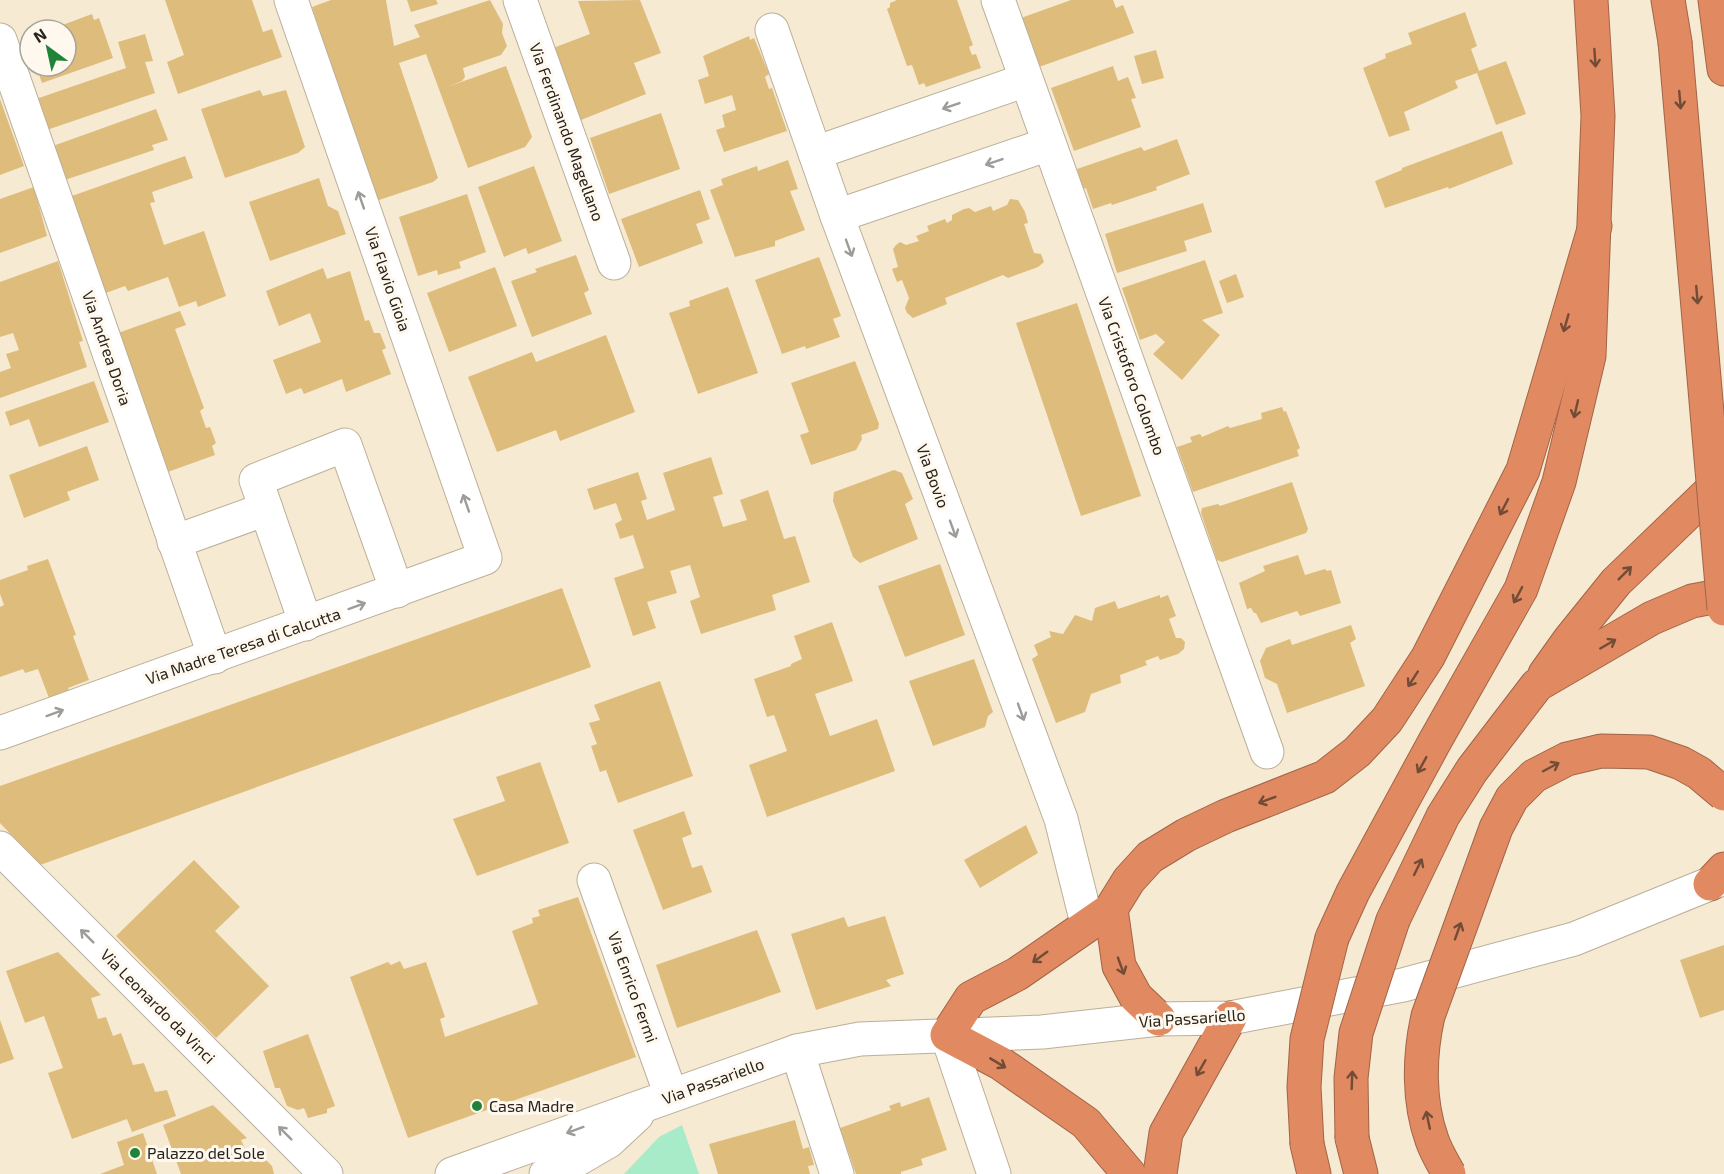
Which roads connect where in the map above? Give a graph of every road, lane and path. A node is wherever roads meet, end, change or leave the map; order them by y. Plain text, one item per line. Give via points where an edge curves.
1 (291, 0) edge
2 (520, 0) edge
3 (998, 0) edge
4 (1591, 0) edge
5 (1668, 0) edge
6 (1715, 0) edge
7 (772, 30) dead end
8 (0, 40) edge
9 (1724, 69) edge
10 (1026, 80) junction
11 (1049, 144) junction
12 (814, 153) junction
13 (837, 216) junction
14 (1595, 226) junction
15 (614, 263) dead end
16 (1724, 478) edge
17 (266, 509) junction
18 (174, 542) junction
19 (485, 558) joint
20 (397, 591) junction
21 (1724, 594) edge
22 (1724, 609) edge
23 (306, 624) junction
24 (215, 657) junction
25 (1537, 685) junction
26 (0, 733) edge
27 (1267, 752) dead end
28 (1724, 794) edge
29 (0, 848) edge
30 (1719, 877) edge
31 (594, 880) dead end
32 (1099, 916) junction
33 (1230, 1018) junction
34 (1159, 1019) junction
35 (946, 1035) junction
36 (797, 1051) junction
37 (660, 1099) junction
38 (1311, 1159) edge
39 (319, 1171) edge
40 (452, 1174) edge
41 (546, 1174) edge
42 (837, 1174) edge
43 (994, 1174) edge
44 (1129, 1174) edge
45 (1160, 1174) edge
46 (1361, 1174) edge
47 (1449, 1174) edge

19 -> 1 street, Via Flavio Gioia
2 - 15 street, Via Ferdinando Magellano
3 - 10 street, Via Cristoforo Colombo
4 -> 14 highway via 1598,116
5 -> 22 highway, bridge via 1675,42
6 - 9 highway
7 - 12 street, Via Bovio
8 - 18 street, Via Andrea Doria
10 - 11 street, Via Cristoforo Colombo
10 -> 12 street
11 -> 13 street
11 - 27 street, Via Cristoforo Colombo
12 - 13 street, Via Bovio
13 -> 32 street, Via Bovio
14 -> 32 highway via 1523,470 1428,657 1387,720 1358,752 1324,777 1226,816 1150,857
14 -> 38 highway, bridge via 1589,356 1559,482 1521,589 1358,881 1332,938 1307,1039 1304,1087
25 -> 16 highway via 1616,582
17 - 18 street
17 - 20 street via 256,480 345,445
17 - 23 street
18 - 24 street, Via Andrea Doria
19 - 20 street, Via Madre Teresa di Calcutta
23 -> 20 street, Via Madre Teresa di Calcutta
25 -> 21 highway via 1652,618 1692,601
23 - 24 street, Via Madre Teresa di Calcutta
26 -> 24 street, Via Madre Teresa di Calcutta
46 -> 25 highway, bridge via 1352,1138 1356,1033 1393,920 1443,816 1472,770
47 -> 28 highway, bridge via 1432,1141 1424,1103 1421,1044 1496,828 1512,798 1534,776 1551,767 1601,751 1649,753 1681,763
39 -> 29 street, Via Leonardo da Vinci
30 - 33 street, Via Passariello via 1574,939 1403,985
31 - 37 street, Via Enrico Fermi
32 -> 34 highway via 1136,997
32 -> 35 highway via 1017,974 970,998
33 - 34 street, Via Passariello
33 -> 45 highway via 1166,1132
34 - 35 street, Via Passariello via 1042,1032
35 - 36 street, Via Passariello via 860,1039
35 - 43 street
35 -> 44 highway via 1000,1063 1086,1123
36 - 37 street, Via Passariello
36 - 42 street
37 -> 40 street, Via Passariello
37 - 41 street, Via Passariello via 609,1141

